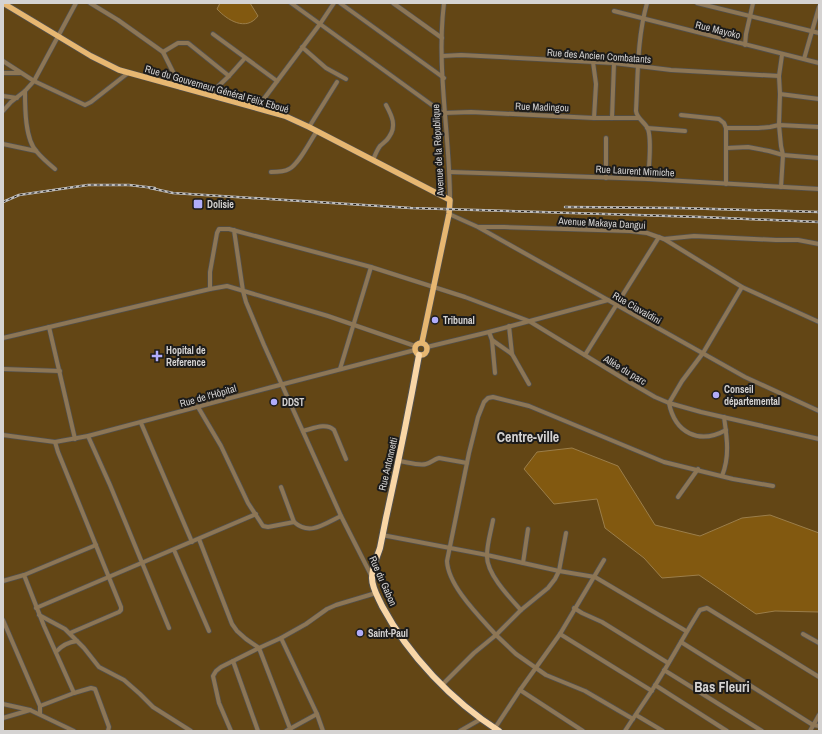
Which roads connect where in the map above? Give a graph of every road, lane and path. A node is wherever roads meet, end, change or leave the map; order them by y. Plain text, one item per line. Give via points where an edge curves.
1 (3, 3) edge
2 (76, 3) edge
3 (90, 3) edge
4 (291, 3) edge
5 (334, 3) edge
6 (340, 3) edge
7 (392, 3) edge
8 (444, 3) edge
9 (648, 3) edge
10 (696, 3) edge
11 (752, 3) edge
12 (819, 6) edge
13 (614, 11) dead end
14 (750, 16) junction
15 (643, 19) junction
16 (320, 24) junction
17 (812, 31) junction
18 (819, 33) edge
19 (213, 34) dead end
20 (59, 37) junction
21 (442, 38) junction
22 (745, 45) junction
23 (302, 47) junction
24 (163, 52) junction
25 (782, 55) junction
26 (442, 56) junction
27 (246, 58) junction
28 (804, 59) junction
29 (3, 61) edge
30 (593, 62) junction
31 (614, 63) junction
32 (819, 63) edge
33 (637, 65) junction
34 (3, 73) edge
35 (20, 73) junction
36 (128, 73) junction
37 (229, 76) junction
38 (779, 76) junction
39 (444, 78) junction
40 (346, 79) dead end
41 (34, 81) junction
42 (277, 81) junction
43 (337, 82) dead end
44 (180, 88) junction
45 (25, 91) junction
46 (780, 94) junction
47 (209, 95) junction
48 (3, 96) edge
49 (17, 98) junction
50 (819, 99) edge
51 (386, 105) dead end
52 (256, 108) junction
53 (3, 111) edge
54 (445, 113) junction
55 (681, 116) dead end
56 (594, 118) junction
57 (612, 118) junction
58 (638, 118) junction
59 (779, 125) junction
60 (819, 126) edge
61 (309, 127) junction
62 (648, 128) junction
63 (726, 128) junction
64 (317, 131) junction
65 (686, 132) dead end
66 (606, 138) dead end
67 (30, 140) junction
68 (3, 144) edge
69 (23, 148) junction
70 (727, 148) junction
71 (36, 151) junction
72 (783, 155) junction
73 (819, 158) edge
74 (373, 160) junction
75 (55, 169) dead end
76 (271, 172) dead end
77 (450, 172) junction
78 (606, 178) junction
79 (648, 179) junction
80 (726, 184) junction
81 (781, 187) junction
82 (819, 189) edge
83 (450, 200) junction
84 (449, 214) junction
85 (478, 227) junction
86 (234, 230) junction
87 (662, 238) junction
88 (819, 244) edge
89 (371, 266) junction
90 (433, 286) junction
91 (742, 287) junction
92 (210, 289) junction
93 (243, 292) junction
94 (608, 300) junction
95 (617, 305) junction
96 (529, 321) junction
97 (819, 322) edge
98 (354, 325) junction
99 (509, 326) junction
100 (49, 327) junction
101 (489, 332) junction
102 (3, 338) edge
103 (492, 340) junction
104 (422, 342) junction
105 (427, 347) junction
106 (417, 350) junction
107 (703, 353) junction
108 (512, 354) junction
109 (585, 355) junction
110 (3, 369) edge
111 (340, 369) junction
112 (60, 371) junction
113 (495, 373) dead end
114 (529, 384) dead end
115 (282, 385) junction
116 (669, 403) junction
117 (198, 408) junction
118 (819, 411) edge
119 (724, 417) junction
120 (141, 423) junction
121 (726, 430) junction
122 (303, 431) junction
123 (3, 435) edge
124 (88, 436) junction
125 (75, 439) junction
126 (819, 439) edge
127 (55, 442) junction
128 (346, 459) dead end
129 (399, 461) junction
130 (467, 463) junction
131 (698, 469) junction
132 (722, 476) junction
133 (773, 486) dead end
134 (281, 487) dead end
135 (678, 497) dead end
136 (256, 514) junction
137 (341, 516) junction
138 (493, 520) dead end
139 (294, 522) junction
140 (528, 529) dead end
141 (566, 533) dead end
142 (382, 534) junction
143 (199, 539) junction
144 (192, 542) junction
145 (96, 545) junction
146 (450, 548) junction
147 (174, 550) junction
148 (486, 555) junction
149 (604, 560) dead end
150 (143, 563) junction
151 (523, 563) junction
152 (559, 571) junction
153 (24, 575) junction
154 (110, 576) junction
155 (372, 576) junction
156 (595, 576) junction
157 (3, 581) edge
158 (376, 593) junction
159 (36, 608) junction
160 (574, 608) junction
161 (521, 610) junction
162 (39, 615) junction
163 (3, 620) edge
164 (169, 628) dead end
165 (209, 631) dead end
166 (686, 631) junction
167 (70, 632) junction
168 (560, 634) junction
169 (804, 634) dead end
170 (496, 635) junction
171 (281, 638) junction
172 (78, 641) junction
173 (681, 642) junction
174 (819, 643) edge
175 (259, 648) junction
176 (56, 652) junction
177 (233, 660) junction
178 (668, 663) junction
179 (536, 669) junction
180 (664, 670) junction
181 (819, 678) edge
182 (443, 684) junction
183 (656, 685) junction
184 (520, 690) junction
185 (652, 691) junction
186 (74, 693) junction
187 (3, 704) edge
188 (40, 706) junction
189 (30, 710) junction
190 (40, 714) junction
191 (318, 714) junction
192 (819, 715) edge
193 (634, 717) junction
194 (3, 718) edge
195 (481, 719) junction
196 (813, 725) junction
197 (819, 726) edge
198 (230, 730) edge
199 (291, 730) edge
200 (497, 730) edge
201 (74, 731) edge
202 (108, 731) edge
203 (191, 731) edge
204 (225, 731) edge
205 (258, 731) edge
206 (286, 731) edge
207 (323, 731) edge
208 (460, 731) edge
209 (583, 731) edge
210 (625, 731) edge
211 (663, 731) edge
212 (727, 731) edge
213 (762, 731) edge
214 (810, 731) edge

1 - 20 main road, Rue du Gouverneur Général Félix Eboué
2 - 20 street
3 - 24 street
4 - 16 street
5 - 16 street
6 - 39 street
7 - 21 street
8 - 21 street, Avenue de la République
9 - 15 street
10 - 14 street
11 - 14 street
12 - 17 street
13 - 15 street, Rue Mayoko
14 - 17 street
14 - 22 street
15 - 22 street, Rue Mayoko
15 - 33 street
16 - 23 street
16 - 54 street via 439,112
17 - 18 street
17 - 28 street
19 - 27 street
20 - 36 main road, Rue du Gouverneur Général Félix Eboué via 91,56
20 - 41 street
21 - 26 street, Avenue de la République
22 - 25 street, Rue Mayoko
23 - 40 street via 326,68
23 - 42 street
24 - 37 street via 178,44 188,43
24 - 44 street
25 - 28 street, Rue Mayoko
25 - 38 street
26 - 30 street, Rue des Ancien Combatants
26 - 39 street, Avenue de la République
27 - 37 street
27 - 42 street
28 - 32 street, Rue Mayoko
29 - 35 street
30 - 31 street, Rue des Ancien Combatants
30 - 56 street via 596,84
31 - 33 street, Rue des Ancien Combatants
31 - 57 street
33 - 38 street, Rue des Ancien Combatants via 671,70
33 - 58 street
34 - 35 street
35 - 41 street
36 - 41 street via 85,105
36 - 44 main road, Rue du Gouverneur Général Félix Eboué
37 - 47 street
38 - 46 street
39 - 54 street, Avenue de la République
41 - 45 street
42 - 52 street
43 - 61 street
44 - 47 main road, Rue du Gouverneur Général Félix Eboué
45 - 49 street
45 - 67 street via 25,115
46 - 50 street
46 - 59 street
47 - 52 main road, Rue du Gouverneur Général Félix Eboué
48 - 49 street
49 - 53 street
51 - 74 street via 392,116 392,132 389,139 379,147
52 - 61 main road, Rue du Gouverneur Général Félix Eboué via 285,116
54 - 56 street, Rue Madingou
54 - 77 street, Avenue de la République
55 - 63 street via 719,119
56 - 57 street, Rue Madingou
57 - 58 street, Rue Madingou
58 - 62 street
59 - 60 street
59 - 63 street via 770,128
59 - 72 street
61 - 64 main road, Rue du Gouverneur Général Félix Eboué
62 - 65 street
62 - 79 street
63 - 70 street
64 - 74 main road, Rue du Gouverneur Général Félix Eboué
64 - 76 street via 290,169
66 - 78 street
67 - 69 street
67 - 71 street
68 - 69 street
69 - 71 street
70 - 72 street via 748,147
70 - 80 street
71 - 75 street
72 - 73 street
72 - 81 street
74 - 83 main road, Rue du Gouverneur Général Félix Eboué
77 - 78 street, Rue Laurent Mimiche
77 - 83 street, Avenue de la République
78 - 79 street, Rue Laurent Mimiche
79 - 80 street, Rue Laurent Mimiche
80 - 81 street, Rue Laurent Mimiche
81 - 82 street, Rue Laurent Mimiche
83 - 84 main road, Avenue de la République
84 - 85 street, Rue Ciavaldini
84 - 90 main road, Avenue de la République
85 - 87 street, Avenue Makaya Dangui via 630,231
85 - 94 street, Rue Ciavaldini
86 - 89 street, Allée du parc
86 - 92 street via 224,228 216,233
86 - 93 street, Rue du Gabon
87 - 88 street, Avenue Makaya Dangui via 701,236 798,240
87 - 91 street
87 - 95 street
89 - 90 street, Allée du parc
89 - 98 street
90 - 96 street, Allée du parc
90 - 104 main road, Avenue de la République
91 - 97 street
91 - 107 street
92 - 93 street via 227,286
92 - 100 street
93 - 98 street
93 - 115 street, Rue du Gabon
94 - 95 street, Rue Ciavaldini
94 - 96 street
95 - 107 street, Rue Ciavaldini
95 - 109 street
96 - 99 street
96 - 109 street, Allée du parc
98 - 106 street
98 - 111 street
99 - 101 street
99 - 108 street
100 - 102 street
100 - 112 street
101 - 103 street
101 - 105 street
103 - 108 street
103 - 113 street
104 - 105 main road
104 - 106 main road via 418,343
105 - 106 main road via 425,354
106 - 111 street, Rue de l'Hôpital
106 - 129 highway, Rue Antonnetti
107 - 116 street
107 - 118 street, Rue Ciavaldini via 745,377
108 - 114 street
109 - 116 street, Allée du parc
110 - 112 street
111 - 115 street, Rue de l'Hôpital
112 - 125 street
115 - 117 street, Rue de l'Hôpital
115 - 122 street, Rue du Gabon
116 - 119 street, Allée du parc
116 - 121 street via 674,420 687,432 707,437
117 - 120 street, Rue de l'Hôpital
117 - 136 street
119 - 121 street
119 - 126 street, Allée du parc
120 - 124 street, Rue de l'Hôpital
120 - 144 street
121 - 132 street via 727,464
122 - 128 street via 331,427
122 - 137 street, Rue du Gabon
123 - 127 street, Rue de l'Hôpital
124 - 125 street, Rue de l'Hôpital
124 - 150 street
125 - 127 street, Rue de l'Hôpital
127 - 145 street
129 - 130 street via 428,464 439,458
129 - 142 highway, Rue Antonnetti
130 - 131 street via 478,417 484,402 493,397 529,406 664,462
130 - 146 street
131 - 132 street
131 - 135 street
132 - 133 street
134 - 139 street
136 - 139 street via 265,527
136 - 143 street
137 - 139 street via 307,529
137 - 155 street, Rue du Gabon
138 - 148 street
140 - 151 street
141 - 152 street
142 - 146 street
142 - 155 highway, Rue Antonnetti
143 - 144 street
143 - 175 street via 232,624
144 - 147 street
145 - 153 street
145 - 154 street
146 - 148 street
146 - 170 street via 447,568 455,584 464,599
147 - 150 street
147 - 165 street
148 - 151 street
148 - 161 street via 497,581
149 - 156 street
150 - 154 street
150 - 164 street
151 - 152 street
152 - 156 street
152 - 161 street via 548,588
153 - 157 street
153 - 159 street
154 - 159 street
154 - 167 street via 122,610
155 - 158 highway, Rue du Gabon
156 - 160 street
156 - 166 street
158 - 171 street via 326,609
158 - 182 highway, Rue du Gabon via 387,615 417,658
159 - 162 street
160 - 168 street
160 - 178 street via 602,622
161 - 170 street
162 - 167 street
162 - 176 street
163 - 188 street
166 - 173 street
166 - 181 street via 700,610 707,608
167 - 172 street
168 - 179 street
168 - 185 street
169 - 174 street
170 - 179 street
170 - 182 street
171 - 175 street
171 - 191 street
172 - 176 street via 66,643
172 - 203 street via 99,667 124,680 153,707
173 - 178 street
173 - 196 street
175 - 177 street
175 - 199 street
176 - 186 street
177 - 198 street via 213,676 219,703
177 - 205 street
178 - 180 street
179 - 184 street
179 - 193 street
180 - 183 street
180 - 213 street
182 - 195 highway, Rue du Gabon
183 - 185 street
183 - 212 street
184 - 200 street
184 - 209 street
185 - 193 street
186 - 188 street
186 - 202 street via 95,689
187 - 189 street
188 - 190 street
189 - 190 street
189 - 194 street
190 - 201 street
191 - 199 street
191 - 207 street
192 - 196 street
193 - 210 street
193 - 211 street
195 - 200 highway, Rue du Gabon
195 - 208 street
196 - 197 street
196 - 214 street
198 - 204 street
199 - 206 street

